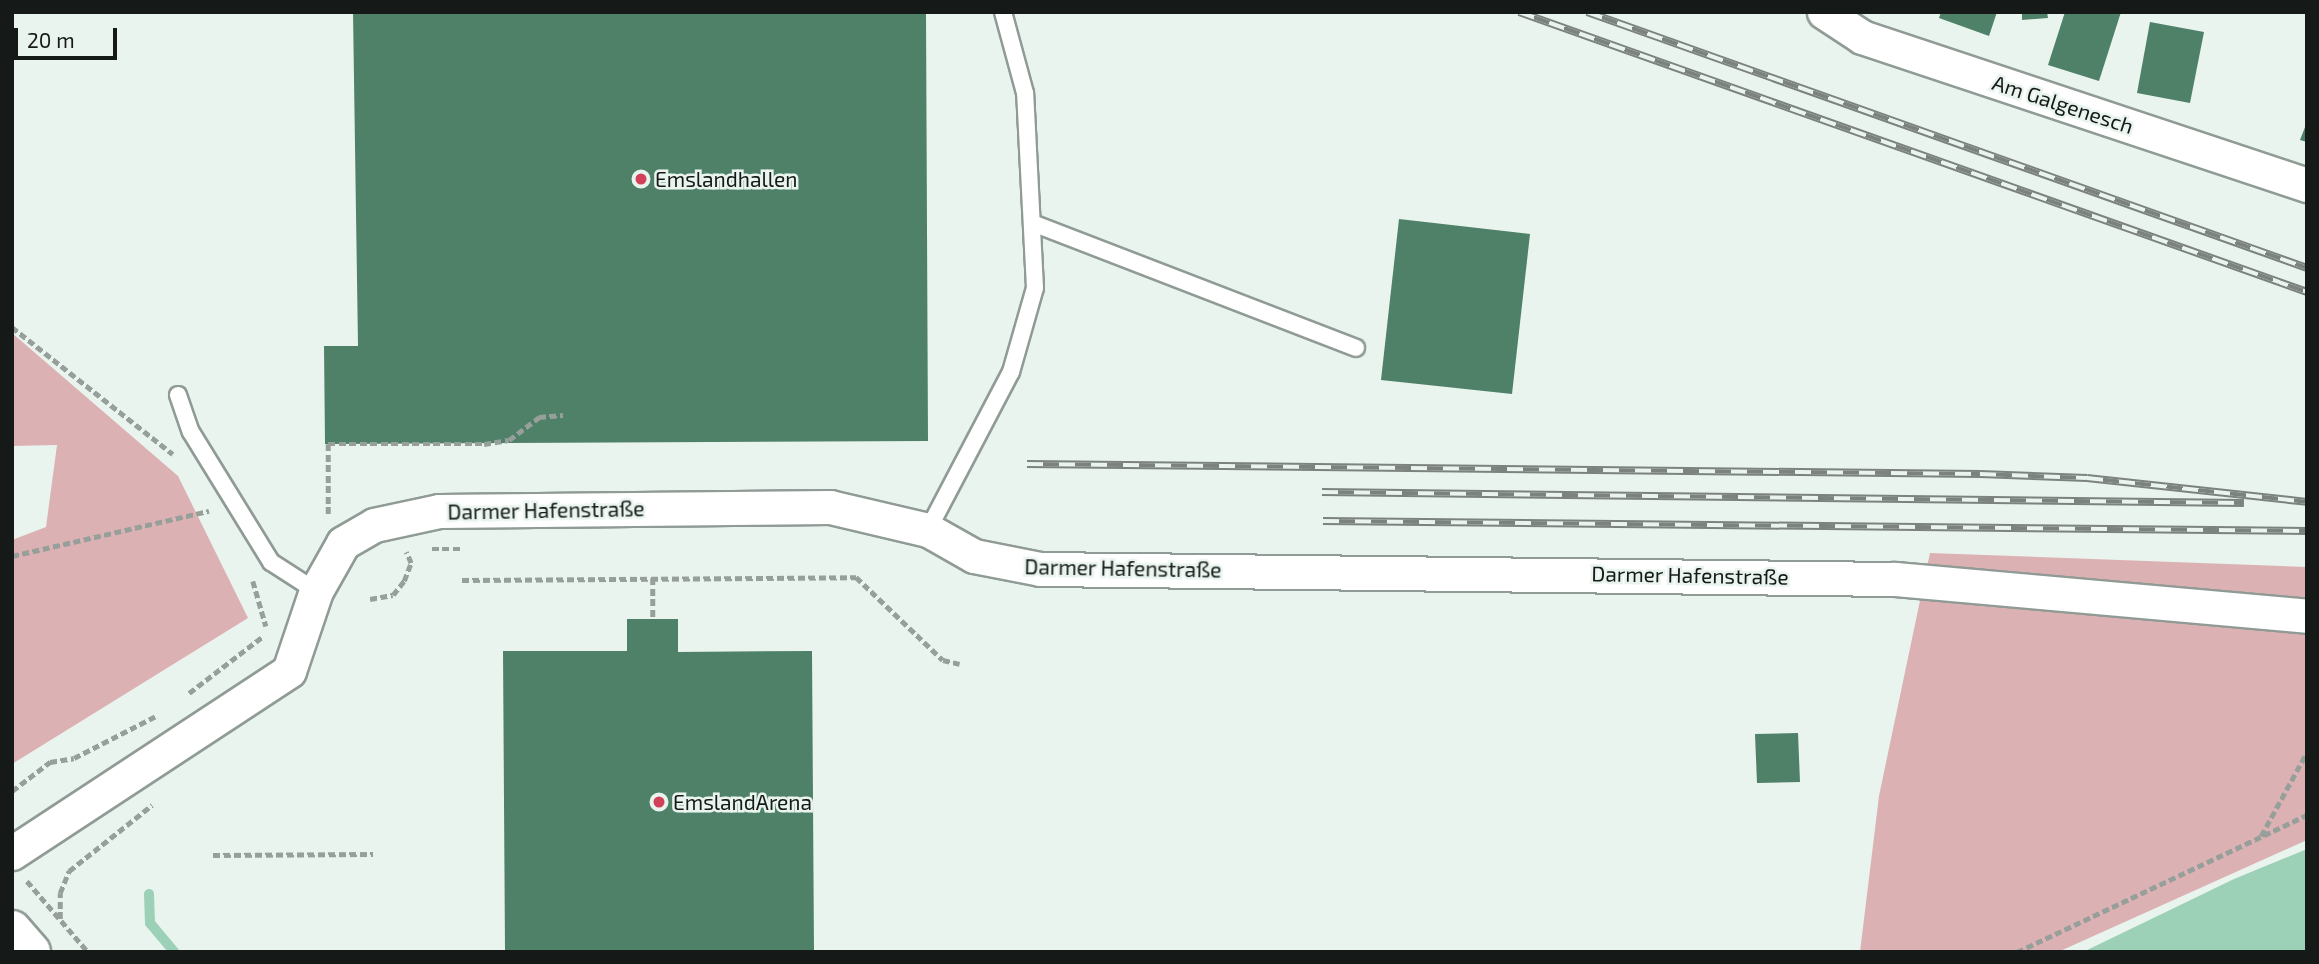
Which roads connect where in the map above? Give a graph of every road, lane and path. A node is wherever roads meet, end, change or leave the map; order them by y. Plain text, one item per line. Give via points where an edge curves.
1 (1003, 12) edge
2 (1825, 12) edge
3 (2307, 185) edge
4 (1035, 224) junction
5 (12, 327) edge
6 (1356, 348) dead end
7 (178, 395) dead end
8 (563, 415) dead end
9 (177, 457) dead end
10 (207, 499) dead end
11 (233, 500) junction
12 (213, 510) junction
13 (406, 516) junction
14 (219, 521) dead end
15 (928, 530) junction
16 (343, 543) junction
17 (12, 556) edge
18 (249, 574) dead end
19 (653, 578) junction
20 (462, 580) dead end
21 (316, 591) junction
22 (370, 599) dead end
23 (2307, 616) edge
24 (653, 619) dead end
25 (960, 664) dead end
26 (186, 696) dead end
27 (166, 709) dead end
28 (2307, 752) edge
29 (12, 791) edge
30 (2307, 815) edge
31 (2260, 836) junction
32 (373, 853) dead end
33 (213, 855) dead end
34 (16, 864) edge
35 (12, 930) edge
36 (31, 952) edge
37 (88, 952) edge
38 (2017, 952) edge

1 - 4 lane via 1025,93
2 - 3 street, Am Galgenesch via 1862,37
4 - 6 lane
4 - 15 lane via 1035,288 1011,372
5 - 9 path
7 - 11 lane via 191,432
8 - 16 path via 540,417 509,440 484,444 328,444 327,512
10 - 12 path
11 - 12 path
11 - 21 lane via 271,562
12 - 14 path
12 - 17 path
13 - 15 street, Darmer Hafenstraße via 831,506
13 - 16 street, Darmer Hafenstraße
13 - 22 path via 411,563 404,581 393,595
15 - 23 street, Darmer Hafenstraße via 974,556 1040,569 1895,579
16 - 21 street
18 - 26 path via 267,626 260,641
19 - 20 path
19 - 24 path
19 - 25 path via 856,577 943,660
21 - 34 street via 298,653 274,685
27 - 29 path via 75,758 50,762
28 - 31 path
30 - 31 path
31 - 38 path
32 - 33 path
34 - 37 path
35 - 36 main road

